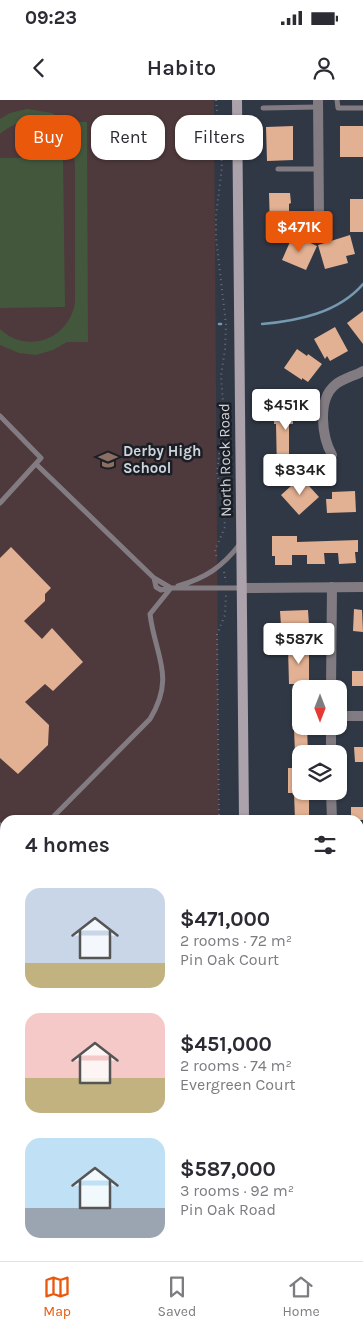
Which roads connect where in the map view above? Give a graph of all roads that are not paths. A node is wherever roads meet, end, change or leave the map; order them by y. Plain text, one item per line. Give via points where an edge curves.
1 (237, 100) edge
2 (284, 100) edge
3 (338, 100) edge
4 (318, 103) edge
5 (284, 107) junction
6 (263, 108) dead end
7 (363, 108) edge
8 (318, 168) junction
9 (278, 170) dead end
10 (318, 215) dead end
11 (363, 371) edge
12 (0, 416) edge
13 (332, 455) dead end
14 (36, 464) junction
15 (0, 503) edge
16 (241, 543) junction
17 (332, 587) junction
18 (363, 587) edge
19 (171, 588) junction
20 (242, 588) junction
21 (331, 680) edge
22 (348, 716) edge
23 (363, 716) edge
24 (331, 800) edge
25 (55, 815) edge
26 (244, 815) edge
27 (332, 815) edge

1 - 16 main road, North Rock Road
2 - 5 lane
3 - 7 lane via 338,108
4 - 5 lane
4 - 8 street
5 - 6 lane
8 - 9 lane
8 - 10 street
11 - 13 street via 334,385 325,400 324,437
12 - 14 lane via 41,458
14 - 15 lane
14 - 19 lane via 154,578
16 - 19 lane via 227,561 208,575
16 - 20 main road, North Rock Road
17 - 18 street
17 - 20 street
17 - 21 street
19 - 20 lane
19 - 25 lane via 150,614 163,666 163,687 156,711
20 - 26 main road, North Rock Road
22 - 23 street
24 - 27 street

